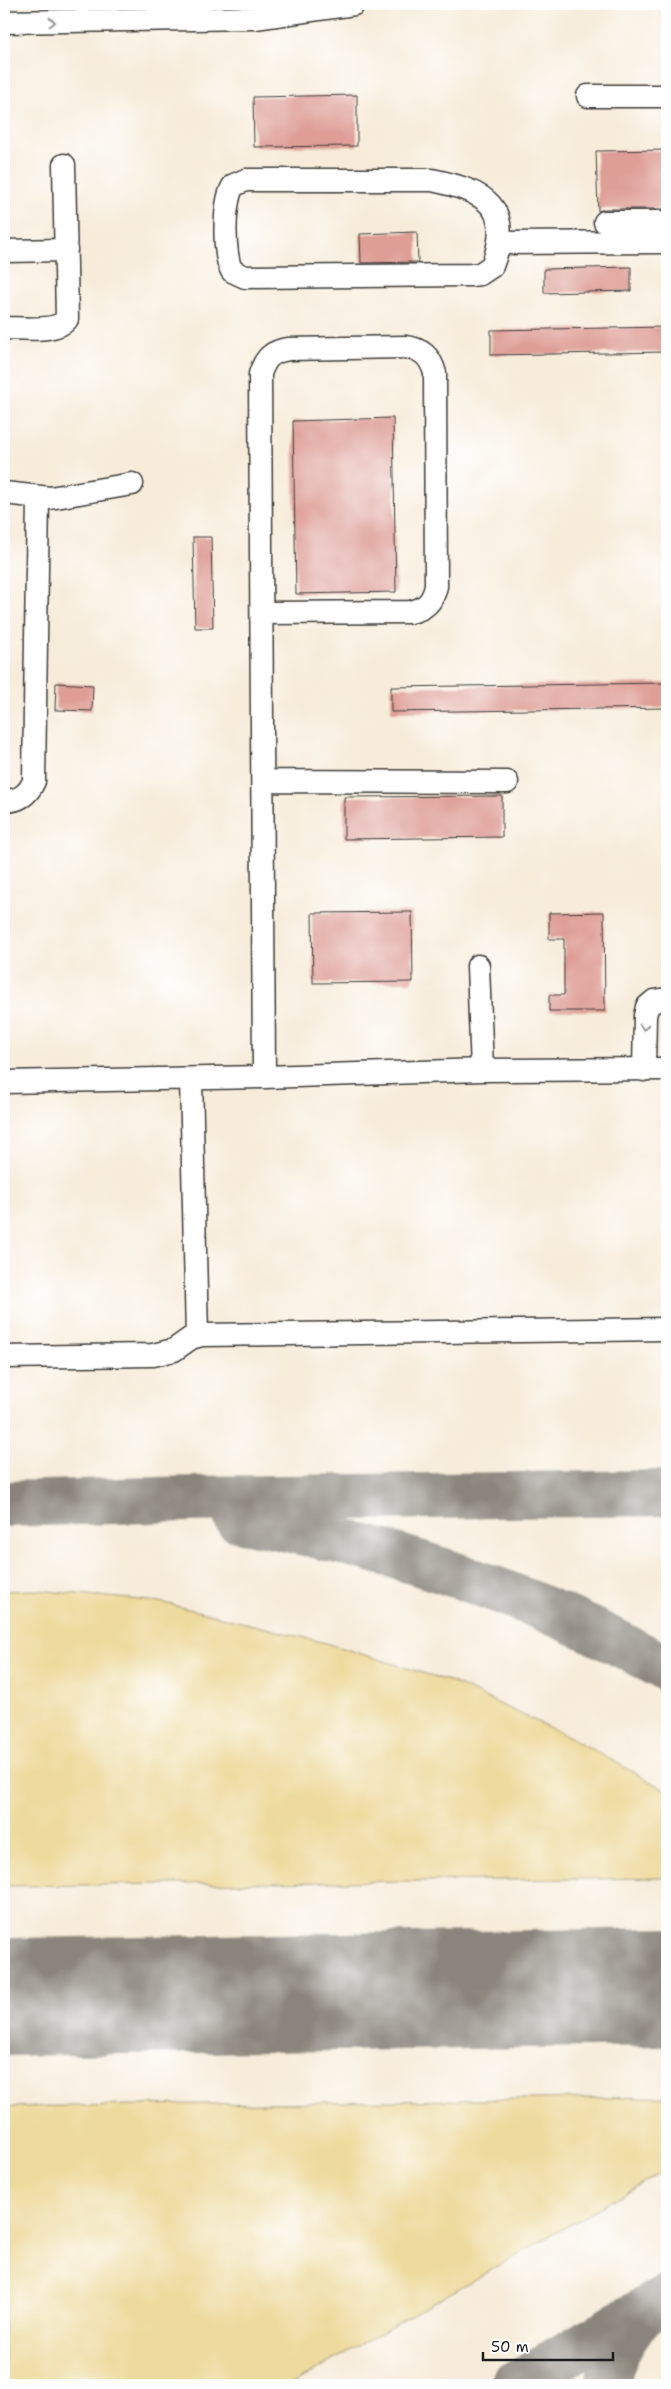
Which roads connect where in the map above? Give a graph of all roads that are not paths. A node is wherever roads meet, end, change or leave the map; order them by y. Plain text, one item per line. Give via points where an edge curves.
1 (354, 4) edge
2 (4, 22) edge
3 (588, 96) dead end
4 (667, 96) edge
5 (64, 165) dead end
6 (605, 222) dead end
7 (667, 222) edge
8 (667, 242) edge
9 (500, 243) junction
10 (66, 250) junction
11 (4, 251) edge
12 (4, 328) edge
13 (132, 484) dead end
14 (4, 493) edge
15 (38, 498) junction
16 (262, 613) junction
17 (263, 781) junction
18 (507, 782) dead end
19 (4, 801) edge
20 (478, 966) dead end
21 (667, 999) edge
22 (667, 1069) edge
23 (482, 1070) junction
24 (644, 1070) junction
25 (264, 1077) junction
26 (191, 1078) junction
27 (4, 1082) edge
28 (667, 1328) edge
29 (197, 1336) junction
30 (4, 1357) edge

2 -> 1 street via 255,18
3 - 4 street
5 - 10 street
6 - 7 street
8 - 9 street
9 - 9 street via 492,266 480,274 245,276 232,271 227,260 227,200 234,185 246,180 432,180 458,185 481,195 497,214
10 - 11 street
10 - 12 street via 68,314 64,324 55,328
13 - 15 street via 60,498
14 - 15 street
15 - 19 street via 34,781 26,794
16 - 16 street via 410,612 420,610 434,596 435,373 432,362 416,348 278,350 263,364 260,374
16 - 17 street
17 - 18 street
17 - 25 street
20 - 23 street
21 -> 24 street via 654,1001 645,1011
22 - 24 street
23 - 24 street
23 - 25 street
25 - 26 street
26 - 27 street
26 - 29 street
28 - 29 street
29 - 30 street via 174,1350 154,1355

